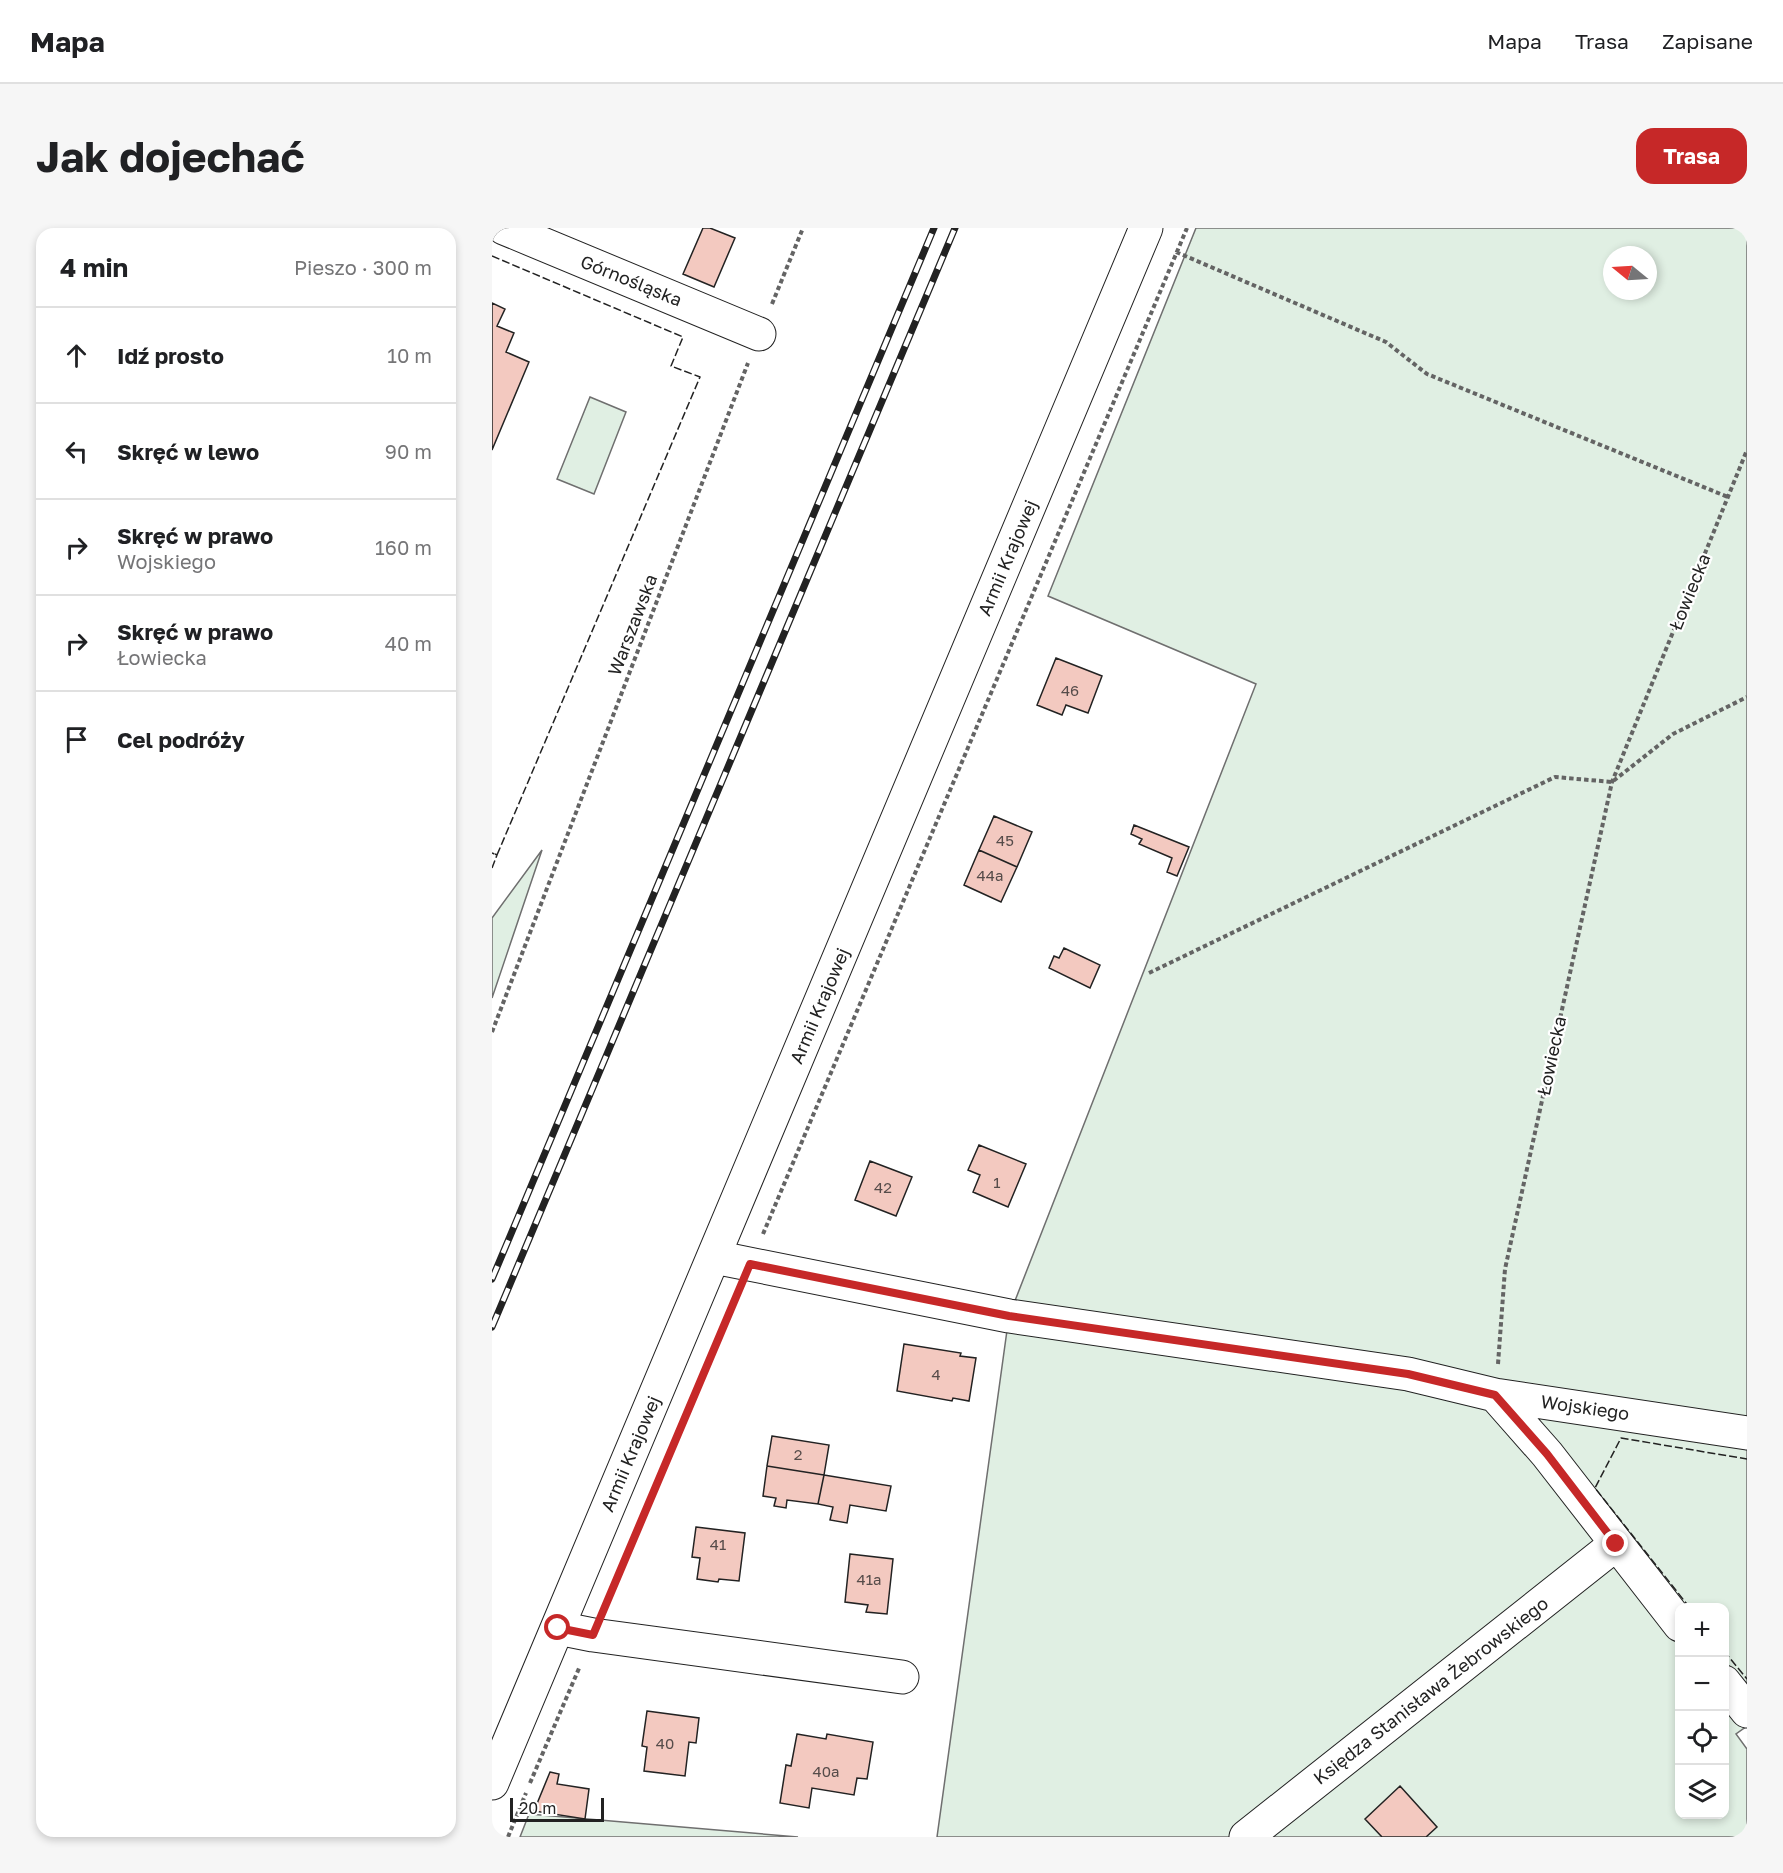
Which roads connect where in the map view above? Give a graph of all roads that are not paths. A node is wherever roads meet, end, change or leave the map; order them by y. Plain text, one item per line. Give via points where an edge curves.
1 (504, 228) edge
2 (1145, 231) edge
3 (759, 334) road end
4 (714, 1257) junction
5 (1495, 1395) junction
6 (1747, 1434) edge
7 (1616, 1544) junction
8 (1675, 1619) edge
9 (558, 1628) junction
10 (902, 1677) dead end
11 (1729, 1687) edge
12 (1747, 1711) edge
13 (492, 1783) edge
14 (1246, 1837) edge

1 - 3 main road, Górnośląska
2 - 4 main road, Armii Krajowej
4 - 5 main road, Wojskiego via 1009,1316 1408,1374
4 - 9 main road, Armii Krajowej
5 - 6 main road, Wojskiego
5 - 7 main road via 1547,1454
7 - 8 main road
7 - 14 main road, Księdza Stanisława Żebrowskiego
9 - 10 main road
9 - 13 main road, Armii Krajowej
11 - 12 main road

